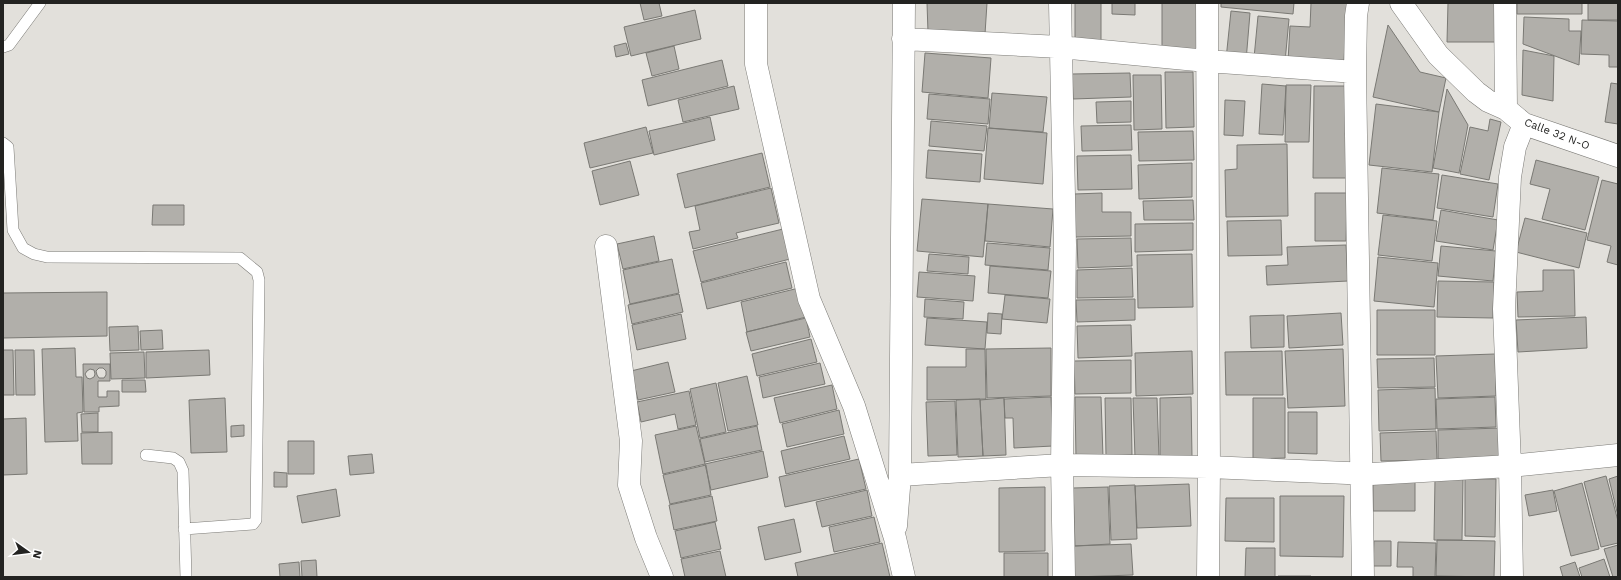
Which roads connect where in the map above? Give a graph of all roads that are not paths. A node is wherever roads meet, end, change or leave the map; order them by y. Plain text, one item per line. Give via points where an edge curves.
1 (40, 3) edge
2 (756, 3) edge
3 (904, 3) edge
4 (1060, 3) edge
5 (1207, 3) edge
6 (1358, 3) edge
7 (1401, 3) edge
8 (1505, 3) edge
9 (903, 39) junction
10 (3, 47) edge
11 (1060, 47) junction
12 (1207, 61) junction
13 (1355, 72) junction
14 (1506, 109) junction
15 (1524, 124) junction
16 (3, 143) edge
17 (1618, 156) edge
18 (606, 246) dead end
19 (146, 455) dead end
20 (1618, 455) edge
21 (1062, 465) junction
22 (1510, 466) junction
23 (1209, 467) junction
24 (1362, 473) junction
25 (900, 474) junction
26 (184, 529) junction
27 (895, 538) junction
28 (186, 577) edge
29 (662, 577) edge
30 (904, 577) edge
31 (1064, 577) edge
32 (1208, 577) edge
33 (1363, 577) edge
34 (1512, 577) edge

1 - 10 lane via 8,45
2 - 27 street via 756,64 809,299 854,406
3 - 9 street
4 - 11 street
5 - 12 street
6 - 13 street
7 - 14 street, Calle 32 N-O via 1438,55 1476,92
8 - 14 street
9 - 11 street
9 - 25 street
11 - 12 street
11 - 21 street via 1066,245
12 - 13 street
12 - 23 street
13 - 24 street
14 - 15 street, Calle 32 N-O
15 - 17 street, Calle 32 N-O
15 - 22 street via 1515,147 1510,177 1504,309
16 - 26 lane via 8,147 12,230 23,248 34,254 47,258 240,258 257,272 259,280 256,520 253,524
18 - 29 street via 631,441 629,485
19 - 26 lane via 173,458 179,462 183,471
20 - 22 street
21 - 23 street
21 - 25 street
21 - 31 street
22 - 24 street
22 - 34 street
23 - 24 street
23 - 32 street
24 - 33 street
25 - 27 street
26 - 28 lane
27 - 30 street

